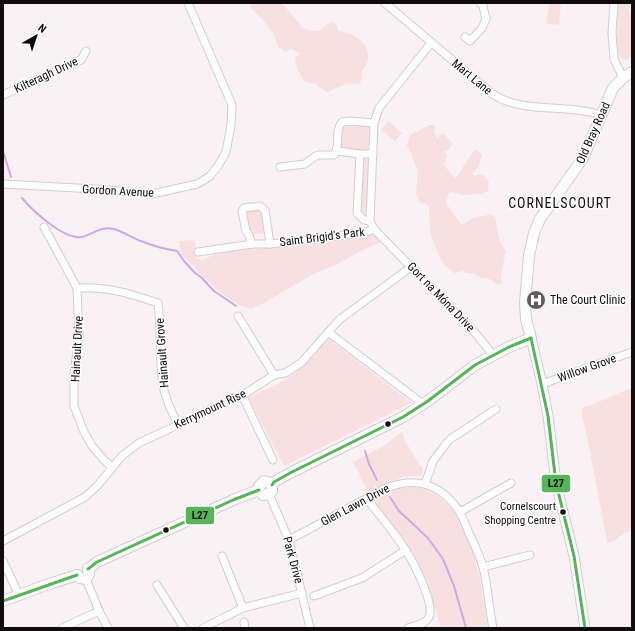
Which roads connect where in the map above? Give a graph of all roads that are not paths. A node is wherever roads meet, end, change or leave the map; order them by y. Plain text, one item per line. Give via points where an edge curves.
1 (188, 3) edge
2 (385, 3) edge
3 (480, 3) edge
4 (614, 3) edge
5 (465, 37) dead end
6 (431, 43) junction
7 (86, 51) dead end
8 (632, 66) edge
9 (632, 72) edge
10 (627, 79) edge
11 (3, 95) edge
12 (601, 114) junction
13 (374, 123) junction
14 (336, 152) junction
15 (360, 154) junction
16 (373, 154) junction
17 (280, 166) dead end
18 (3, 184) edge
19 (370, 221) junction
20 (44, 227) dead end
21 (374, 229) junction
22 (387, 242) joint
23 (252, 244) junction
24 (270, 244) junction
25 (198, 252) dead end
26 (411, 267) junction
27 (77, 288) junction
28 (238, 316) dead end
29 (328, 332) junction
30 (531, 338) junction
31 (632, 352) edge
32 (493, 355) junction
33 (274, 375) junction
34 (542, 384) junction
35 (242, 395) junction
36 (423, 404) junction
37 (496, 409) dead end
38 (178, 424) junction
39 (273, 460) dead end
40 (112, 467) junction
41 (511, 483) dead end
42 (425, 484) junction
43 (270, 490) junction
44 (367, 499) junction
45 (460, 512) junction
46 (289, 540) junction
47 (3, 541) edge
48 (406, 550) junction
49 (530, 555) dead end
50 (222, 556) dead end
51 (3, 561) edge
52 (483, 567) junction
53 (83, 574) junction
54 (157, 585) dead end
55 (302, 593) junction
56 (19, 595) junction
57 (314, 596) dead end
58 (3, 601) edge
59 (243, 608) junction
60 (99, 611) junction
61 (62, 628) edge
62 (108, 628) edge
63 (184, 628) edge
64 (203, 628) edge
65 (310, 628) edge
66 (408, 628) edge
67 (492, 628) edge
68 (585, 628) edge

1 - 18 street, Gordon Avenue via 232,105 226,152 209,178 197,184 152,194
2 - 6 street, Mart Lane
3 - 5 street via 486,19 482,28 470,41
4 - 10 street via 614,59
6 - 12 street, Mart Lane via 501,99 520,105 584,110
6 - 13 street, Saint Brigid's Park via 379,108
7 - 11 street, Kilteragh Drive via 81,60
8 - 10 main road
9 - 10 main road, Old Bray Road
10 - 12 main road, Old Bray Road via 613,88
12 - 30 main road, Old Bray Road via 583,158 540,219 534,233 525,303
13 - 14 street via 342,122 338,127
13 - 16 street, Saint Brigid's Park
14 - 15 street
14 - 17 street via 334,156 318,155 305,164
15 - 16 street
15 - 19 street, Saint Brigid's Park via 357,213 364,220
16 - 19 street, Saint Brigid's Park
19 - 21 street, Saint Brigid's Park
20 - 27 street, Hainault Drive
21 - 22 street, Saint Brigid's Park
21 - 24 street, Saint Brigid's Park via 363,234
22 - 26 street, Gort na Móna Drive
23 - 24 street, Saint Brigid's Park
23 - 24 street, Saint Brigid's Park via 242,211 244,208 260,206 265,210
23 - 25 street, Saint Brigid's Park
26 - 29 street, Kerrymount Rise via 339,320
26 - 32 street, Gort na Móna Drive
27 - 38 street, Hainault Grove via 95,287 158,303 164,390
27 - 40 street, Hainault Drive via 79,338 74,373 74,406 92,446
28 - 33 street
29 - 33 street, Kerrymount Rise via 301,363
29 - 36 street
30 - 32 main road
30 - 34 street, Old Bray Road
31 - 34 street, Willow Grove
32 - 36 main road via 459,376
33 - 35 street, Kerrymount Rise
34 - 68 street, Old Bray Road via 556,483 574,556
35 - 38 street, Kerrymount Rise
35 - 39 street
36 - 43 main road via 403,417 274,482
37 - 42 street via 449,440 433,461
38 - 40 street, Kerrymount Rise via 138,442
40 - 47 street, Kerrymount Rise via 85,497
41 - 45 street
42 - 44 street, Glen Lawn Drive via 396,484
42 - 45 street, Glen Lawn Drive via 445,495
43 - 46 street, Park Drive
43 - 53 main road via 263,495 259,490 233,500 97,562
44 - 46 street, Glen Lawn Drive
44 - 48 street
45 - 52 street, Glen Lawn Drive
46 - 55 street, Park Drive
48 - 57 street via 362,578
48 - 66 street via 425,588 431,612 426,622
49 - 52 street
50 - 59 street
51 - 56 street
52 - 67 street, Glen Lawn Drive
53 - 56 main road
53 - 60 street
54 - 63 street
55 - 59 street
55 - 65 street, Park Drive
56 - 58 main road
59 - 64 street
60 - 61 street
60 - 62 street

